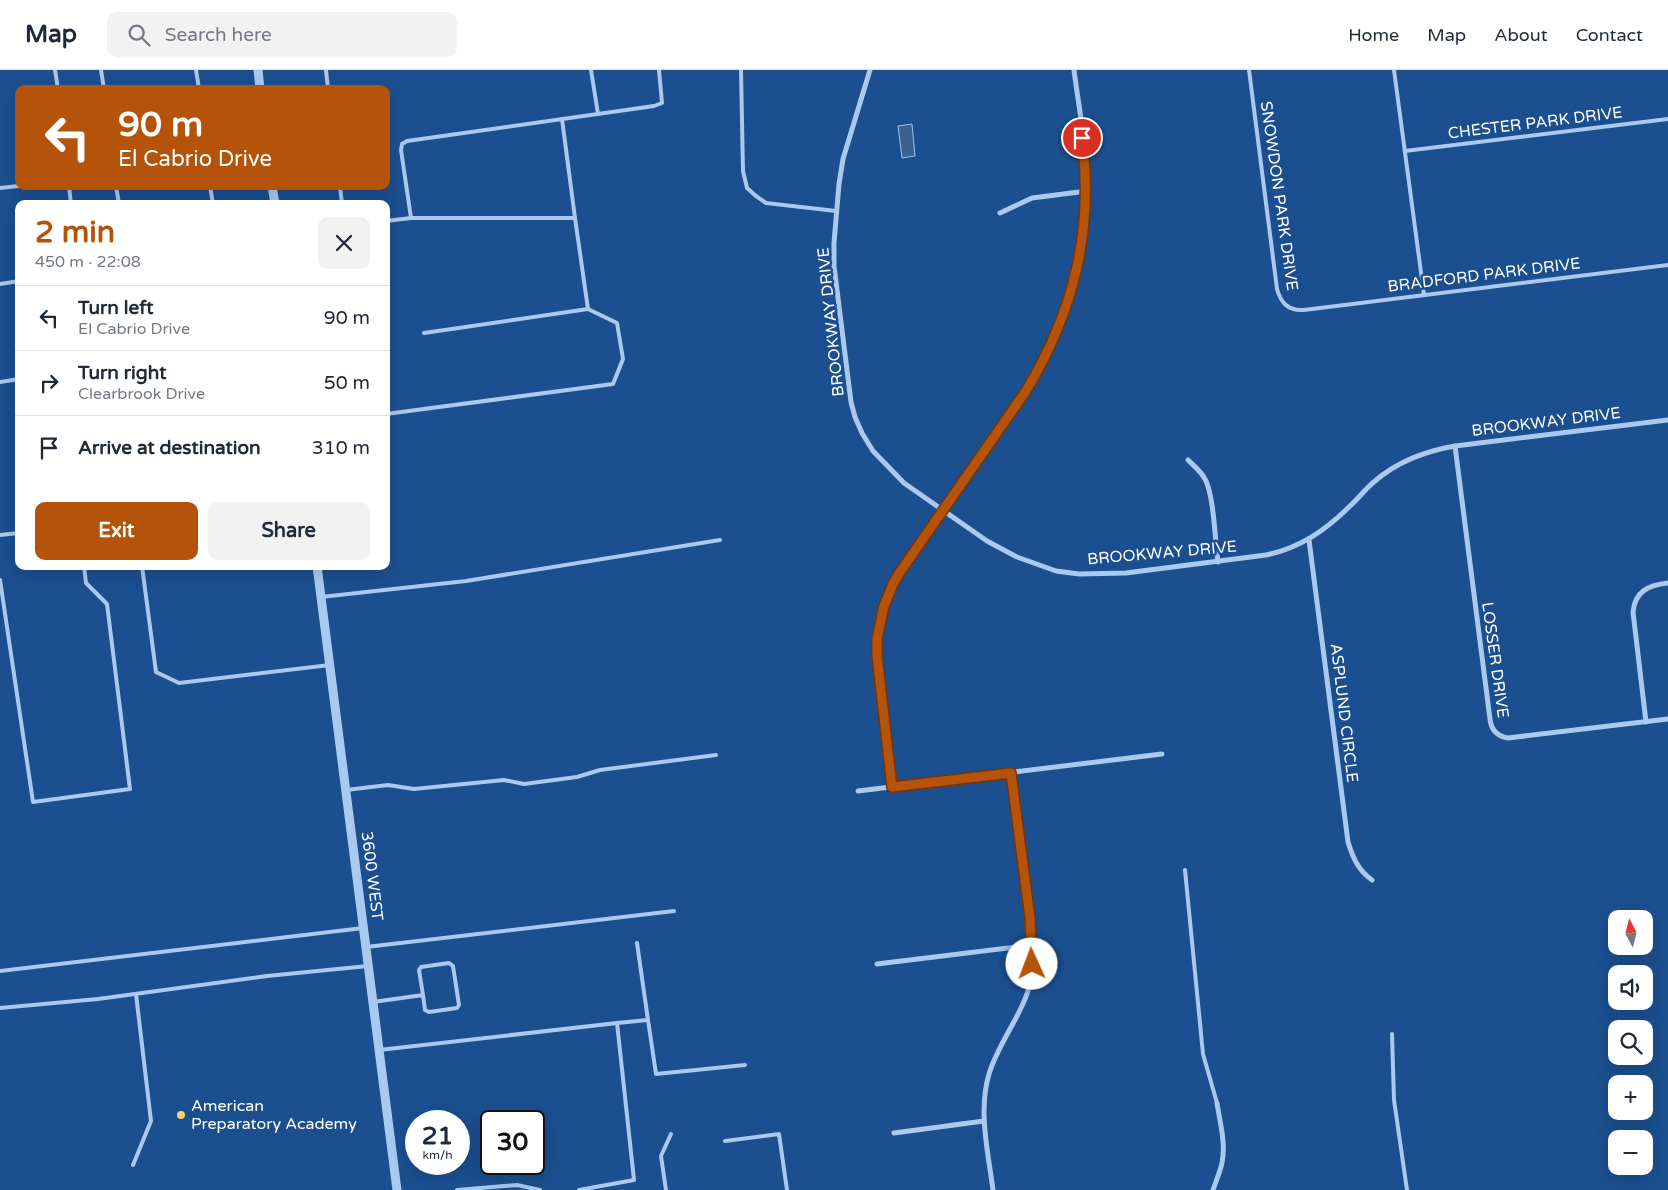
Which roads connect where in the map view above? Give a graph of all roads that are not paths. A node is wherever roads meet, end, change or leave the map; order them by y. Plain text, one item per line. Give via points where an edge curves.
1 (55, 70) edge
2 (102, 70) edge
3 (196, 70) edge
4 (258, 70) edge
5 (326, 70) edge
6 (591, 70) edge
7 (659, 70) edge
8 (741, 70) edge
9 (870, 70) edge
10 (1074, 70) edge
11 (1249, 70) edge
12 (1394, 70) edge
13 (57, 85) edge
14 (104, 85) edge
15 (198, 85) edge
16 (260, 85) edge
17 (328, 85) edge
18 (598, 114) junction
19 (562, 119) junction
20 (1668, 119) edge
21 (1405, 151) junction
22 (15, 186) edge
23 (0, 188) edge
24 (1087, 191) junction
25 (836, 211) junction
26 (1000, 212) dead end
27 (411, 218) junction
28 (575, 218) junction
29 (390, 221) edge
30 (1668, 266) edge
31 (15, 282) edge
32 (0, 284) edge
33 (1424, 296) junction
34 (588, 309) junction
35 (1304, 310) joint
36 (424, 332) dead end
37 (15, 380) edge
38 (0, 382) edge
39 (390, 413) edge
40 (1668, 420) edge
41 (1455, 446) junction
42 (1188, 460) dead end
43 (943, 511) junction
44 (15, 533) edge
45 (0, 534) edge
46 (720, 540) dead end
47 (1309, 540) junction
48 (1218, 562) junction
49 (84, 570) edge
50 (143, 570) edge
51 (318, 570) edge
52 (0, 580) edge
53 (1668, 583) edge
54 (321, 597) junction
55 (330, 665) junction
56 (1668, 719) edge
57 (1646, 722) junction
58 (1162, 754) dead end
59 (716, 755) dead end
60 (1011, 773) junction
61 (892, 787) junction
62 (346, 790) junction
63 (858, 791) dead end
64 (1185, 870) dead end
65 (1372, 880) dead end
66 (674, 911) dead end
67 (364, 928) junction
68 (637, 944) dead end
69 (1032, 945) junction
70 (366, 947) junction
71 (877, 964) dead end
72 (368, 966) junction
73 (0, 971) edge
74 (136, 994) junction
75 (423, 995) junction
76 (373, 1002) junction
77 (0, 1008) edge
78 (648, 1020) junction
79 (617, 1023) junction
80 (1392, 1034) dead end
81 (379, 1050) junction
82 (745, 1065) dead end
83 (1217, 1103) joint
84 (984, 1121) junction
85 (671, 1134) dead end
86 (894, 1134) dead end
87 (725, 1141) dead end
88 (133, 1165) dead end
89 (606, 1188) edge
90 (397, 1190) edge
91 (457, 1190) edge
92 (540, 1190) edge
93 (579, 1190) edge
94 (666, 1190) edge
95 (787, 1190) edge
96 (993, 1190) edge
97 (1214, 1190) edge
98 (1407, 1190) edge

1 - 13 lane
2 - 14 lane
3 - 15 lane
4 - 16 street
5 - 17 lane
6 - 18 lane
7 - 18 lane via 662,103
8 - 25 lane via 743,171 747,188 766,203
9 - 25 street, BROOKWAY DRIVE via 844,159
10 - 24 street
11 - 35 lane, SNOWDON PARK DRIVE via 1277,289 1288,307
12 - 21 lane
18 - 19 lane
19 - 27 lane via 402,144
19 - 28 lane
20 - 21 lane, CHESTER PARK DRIVE
21 - 33 lane
22 - 23 lane
24 - 26 street via 1032,198
24 - 43 street via 1075,275 1049,350 1026,391
25 - 43 street, BROOKWAY DRIVE via 834,266 855,417 873,452 888,469
27 - 28 lane
27 - 29 lane
28 - 34 lane
30 - 33 lane, BRADFORD PARK DRIVE
31 - 32 lane
33 - 35 lane, BRADFORD PARK DRIVE
34 - 36 lane
34 - 39 lane via 617,323 623,359 613,384
37 - 38 lane
40 - 41 street, BROOKWAY DRIVE
41 - 47 street, BROOKWAY DRIVE via 1424,453 1374,481
41 - 57 street, LOSSER DRIVE via 1493,730 1508,738
42 - 48 street via 1198,469 1210,494
43 - 48 street, BROOKWAY DRIVE via 1003,551 1056,571 1117,573
43 - 61 street via 900,572 880,622 878,672
44 - 45 lane
46 - 54 lane via 466,581
47 - 48 street, BROOKWAY DRIVE via 1279,552
47 - 65 street, ASPLUND CIRCLE via 1348,842 1354,860
49 - 52 lane via 86,583 107,604 130,790 33,802
50 - 55 lane via 156,672 179,683
51 - 54 street, 3600 WEST
53 - 57 street via 1644,590 1633,612
54 - 55 street, 3600 WEST
55 - 62 street, 3600 WEST
56 - 57 street, LOSSER DRIVE
58 - 60 street
59 - 62 lane via 524,784 504,780 414,789 388,785
60 - 61 street
60 - 69 street
61 - 63 street
62 - 67 street, 3600 WEST
64 - 83 lane via 1203,1054
66 - 70 lane
67 - 70 street, 3600 WEST
67 - 73 lane
68 - 78 lane
69 - 71 street
69 - 84 street via 1027,992 990,1072 983,1104
70 - 72 street, 3600 WEST
72 - 74 lane
72 - 76 street, 3600 WEST
74 - 77 lane
74 - 88 lane via 151,1121
75 - 75 lane via 421,967 449,963 457,1008 429,1012 425,1010
75 - 76 lane
76 - 81 street, 3600 WEST
78 - 79 lane
78 - 82 lane via 656,1074
79 - 81 lane
79 - 89 lane via 634,1180
80 - 98 lane via 1394,1100
81 - 90 street, 3600 WEST
83 - 97 street via 1223,1152
84 - 86 street
84 - 96 street
85 - 94 lane via 661,1156
87 - 95 lane via 778,1134
89 - 93 lane
91 - 92 lane via 518,1185

